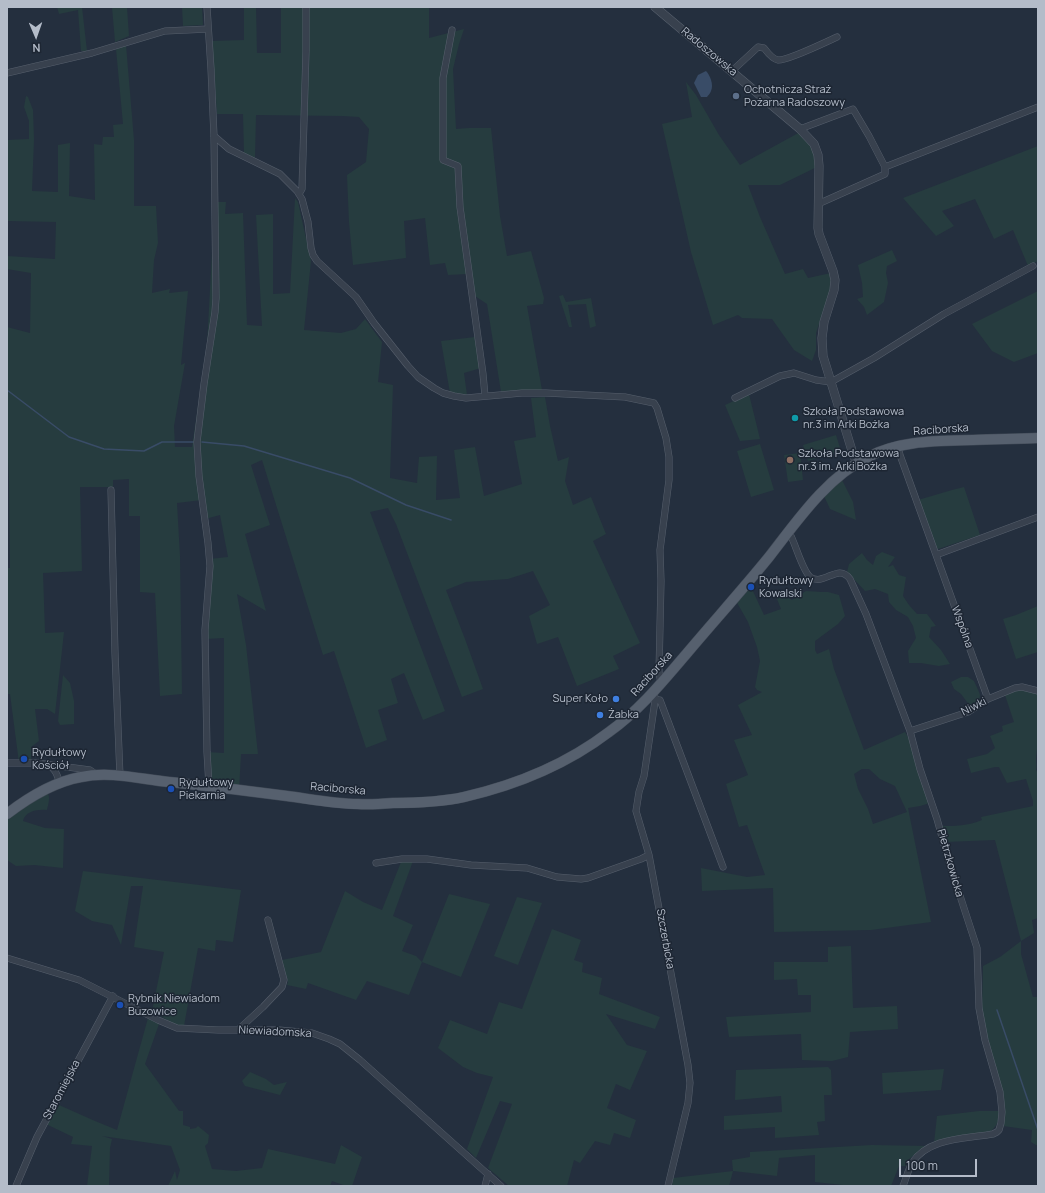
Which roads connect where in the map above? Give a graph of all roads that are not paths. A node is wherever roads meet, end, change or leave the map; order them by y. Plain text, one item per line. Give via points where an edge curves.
1 (207, 7) edge
2 (306, 7) edge
3 (655, 7) edge
4 (208, 30) junction
5 (452, 30) dead end
6 (837, 38) dead end
7 (732, 71) junction
8 (7, 73) edge
9 (1038, 107) edge
10 (800, 129) junction
11 (214, 136) junction
12 (885, 167) junction
13 (299, 194) junction
14 (818, 204) junction
15 (1033, 266) dead end
16 (831, 382) junction
17 (485, 396) junction
18 (735, 398) dead end
19 (1038, 438) edge
20 (898, 446) junction
21 (857, 463) junction
22 (112, 490) dead end
23 (1038, 517) edge
24 (789, 532) junction
25 (936, 555) junction
26 (661, 684) junction
27 (1038, 691) edge
28 (653, 697) junction
29 (988, 699) junction
30 (910, 732) junction
31 (7, 764) edge
32 (49, 765) junction
33 (98, 775) junction
34 (120, 776) junction
35 (60, 783) junction
36 (209, 786) junction
37 (7, 814) edge
38 (649, 855) junction
39 (376, 863) dead end
40 (723, 867) dead end
41 (268, 920) dead end
42 (7, 958) edge
43 (113, 996) junction
44 (239, 1029) junction
45 (488, 1174) junction
46 (16, 1186) edge
47 (485, 1186) edge
48 (501, 1186) edge
49 (668, 1186) edge
50 (902, 1186) edge

1 - 4 street
2 - 13 street via 302,189
3 - 7 street, Radoszowska
4 - 8 street via 165,31 92,53
4 - 11 street
5 - 17 street via 443,78 443,160 458,166 460,207
6 - 7 street via 778,60 764,48 758,47
7 - 10 street, Radoszowska
9 - 12 street
10 - 12 street via 853,109
10 - 14 street, Radoszowska via 814,144 818,155
11 - 13 street via 229,149 280,174
11 - 36 street via 216,298 197,442 210,566 206,630
12 - 14 street via 885,174
13 - 17 street via 308,222 313,255 356,297 418,377 443,393 466,398
14 - 16 street, Radoszowska via 819,234 834,271 834,290 822,338 823,356
15 - 16 street via 944,314
16 - 18 street via 794,373 780,376
16 - 21 street, Radoszowska
17 - 26 street via 522,393 625,396 654,404 657,408 669,457 669,480 660,550
19 - 20 main road, Raciborska via 923,442
20 - 21 main road, Raciborska via 870,455
20 - 25 street, Wspólna
21 - 24 main road, Raciborska via 830,483
22 - 34 street
23 - 25 street
24 - 26 main road, Raciborska via 747,585
24 - 30 street, Pietrzkowicka via 809,576 822,579 841,572 850,579 866,614
25 - 29 street, Wspólna
26 - 28 main road, Raciborska
27 - 29 street, Niwki via 1014,688
28 - 36 main road, Raciborska via 610,732 548,768 489,791 460,798 423,803 355,804
28 - 38 street, Szczerbicka via 649,744 636,811
28 - 40 street, Raciborska via 660,700
29 - 30 street, Niwki via 968,712
30 - 50 street, Pietrzkowicka via 961,901 978,948 979,1008 1000,1092 1002,1112 997,1132 951,1141 929,1148 920,1154 912,1163
31 - 32 street, Raciborska via 11,762
32 - 33 street, Raciborska via 90,770
32 - 35 street via 56,772
33 - 34 main road, Raciborska
33 - 35 main road, Raciborska
34 - 36 main road, Raciborska
35 - 37 main road, Raciborska via 24,800
38 - 39 street via 581,879 527,868 471,865 427,859
38 - 49 street, Szczerbicka via 690,1083 688,1103
41 - 44 street via 284,984
42 - 43 street, Niewiadomska via 79,980
43 - 44 street, Niewiadomska via 177,1028
43 - 46 street, Staromiejska via 37,1137
44 - 45 street, Niewiadomska via 312,1033 340,1044
45 - 47 street
45 - 48 street, Niewiadomska

